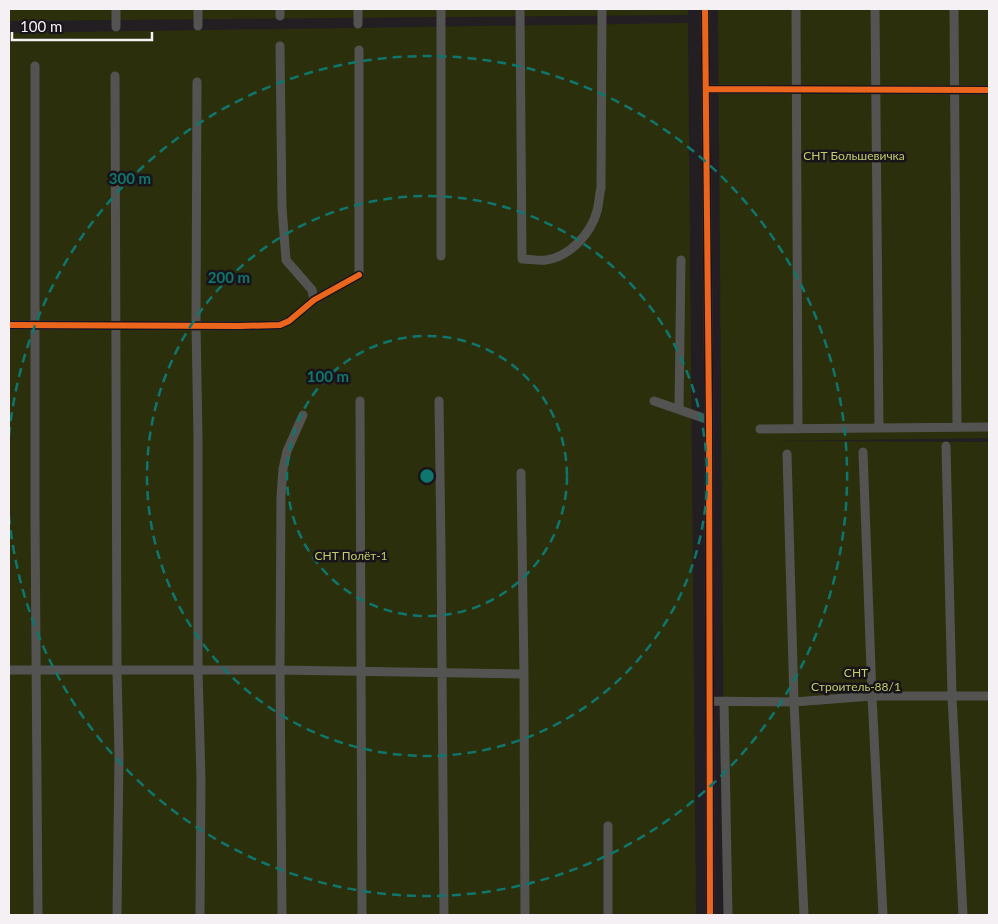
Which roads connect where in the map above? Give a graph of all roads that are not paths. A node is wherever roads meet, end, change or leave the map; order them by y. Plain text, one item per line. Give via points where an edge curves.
1 (116, 9) edge
2 (198, 9) edge
3 (358, 9) edge
4 (441, 9) edge
5 (520, 9) edge
6 (602, 9) edge
7 (705, 9) edge
8 (796, 9) edge
9 (875, 9) edge
10 (954, 9) edge
11 (358, 24) dead end
12 (198, 26) dead end
13 (116, 27) dead end
14 (280, 46) dead end
15 (358, 50) dead end
16 (35, 66) dead end
17 (115, 76) dead end
18 (197, 82) dead end
19 (706, 89) junction
20 (796, 89) junction
21 (876, 90) junction
22 (955, 90) junction
23 (989, 90) edge
24 (440, 256) dead end
25 (681, 260) dead end
26 (314, 300) junction
27 (115, 324) junction
28 (9, 325) edge
29 (35, 325) junction
30 (196, 325) junction
31 (360, 401) dead end
32 (438, 401) dead end
33 (654, 401) dead end
34 (680, 408) junction
35 (303, 415) dead end
36 (710, 420) junction
37 (957, 427) junction
38 (989, 427) edge
39 (798, 428) junction
40 (879, 428) junction
41 (760, 429) dead end
42 (946, 446) dead end
43 (863, 452) dead end
44 (787, 454) dead end
45 (521, 473) dead end
46 (9, 670) edge
47 (36, 670) junction
48 (280, 670) junction
49 (117, 671) junction
50 (198, 671) junction
51 (360, 672) junction
52 (441, 672) junction
53 (524, 674) junction
54 (872, 696) junction
55 (952, 696) junction
56 (989, 696) edge
57 (710, 701) junction
58 (724, 702) junction
59 (794, 702) junction
60 (608, 826) dead end
61 (38, 915) edge
62 (117, 915) edge
63 (200, 915) edge
64 (282, 915) edge
65 (362, 915) edge
66 (444, 915) edge
67 (525, 915) edge
68 (608, 915) edge
69 (710, 915) edge
70 (728, 915) edge
71 (804, 915) edge
72 (883, 915) edge
73 (964, 915) edge

1 - 13 street
2 - 12 street
3 - 11 street
4 - 24 street
5 - 6 street via 522,259 545,260 560,257 572,249 597,211
7 - 19 street
8 - 20 street
9 - 21 street
10 - 22 street
14 - 26 street via 282,207 286,260 312,290
15 - 26 street via 359,274
16 - 29 street
17 - 27 street
18 - 30 street
19 - 20 street
19 - 36 street
20 - 21 street
20 - 39 street
21 - 22 street
21 - 40 street
22 - 23 street
22 - 37 street
25 - 34 street
26 - 30 street via 280,325
27 - 29 street
27 - 30 street
27 - 49 street
28 - 29 street
29 - 47 street
30 - 50 street
31 - 51 street
32 - 52 street
33 - 34 street
34 - 36 street
35 - 48 street via 283,468
36 - 57 street
37 - 38 street
37 - 40 street
39 - 40 street
39 - 41 street
42 - 55 street
43 - 54 street
44 - 59 street
45 - 53 street
46 - 47 street
47 - 49 street
47 - 61 street
48 - 50 street
48 - 51 street
48 - 64 street
49 - 50 street
49 - 62 street via 120,756
50 - 63 street
51 - 52 street
51 - 65 street
52 - 53 street
52 - 66 street
53 - 67 street
54 - 55 street
54 - 59 street
54 - 72 street
55 - 56 street
55 - 73 street
57 - 58 street
57 - 69 street
58 - 59 street
58 - 70 street
59 - 71 street
60 - 68 street

